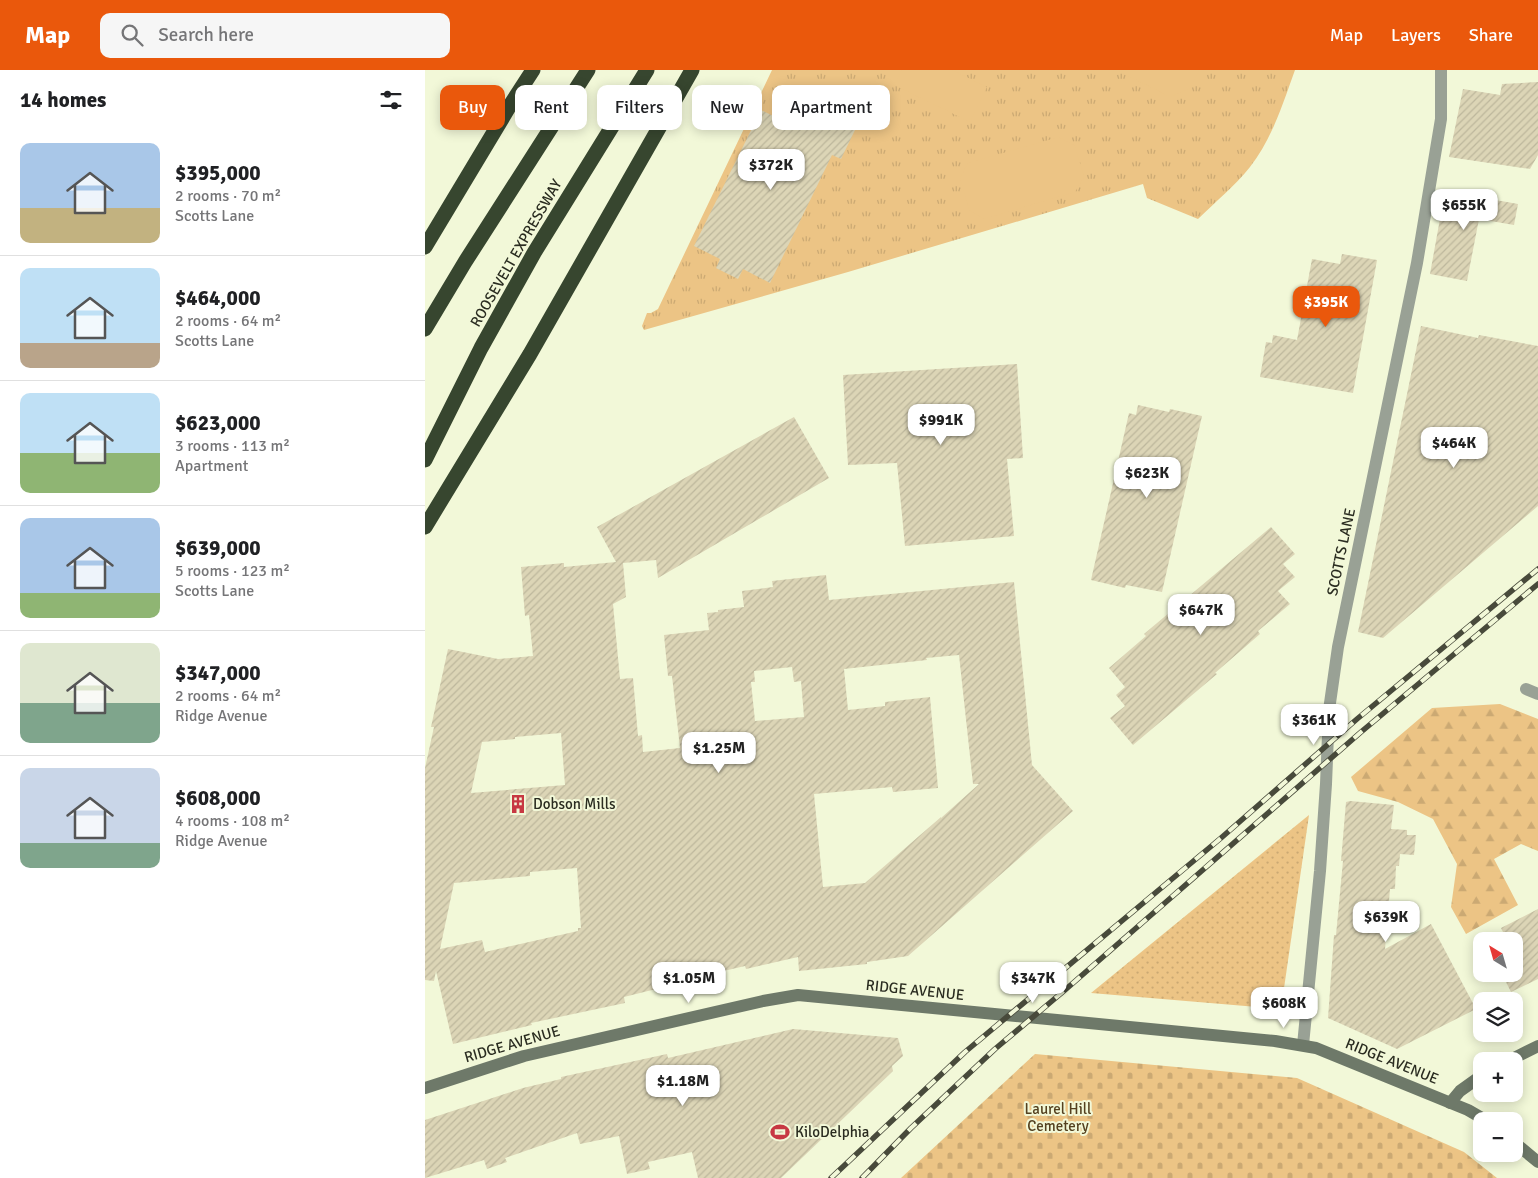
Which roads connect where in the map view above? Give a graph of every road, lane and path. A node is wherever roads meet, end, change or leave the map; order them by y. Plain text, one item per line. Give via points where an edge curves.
1 (533, 70) edge
2 (588, 70) edge
3 (647, 70) edge
4 (692, 70) edge
5 (1441, 70) edge
6 (425, 247) edge
7 (425, 329) edge
8 (425, 460) edge
9 (425, 527) edge
10 (1526, 689) dead end
11 (1538, 694) edge
12 (1303, 1045) junction
13 (1538, 1046) edge
14 (1523, 1054) edge
15 (1473, 1082) edge
16 (425, 1088) edge
17 (1450, 1103) junction
18 (1473, 1113) edge
19 (1523, 1150) edge
20 (1538, 1162) edge

1 - 6 highway
2 - 7 highway
3 - 8 highway, ROOSEVELT EXPRESSWAY via 534,253 481,348
4 - 9 highway via 530,354
5 - 12 street, SCOTTS LANE via 1441,119 1417,263 1338,647 1329,710 1320,871
10 - 11 street
12 - 16 main road, RIDGE AVENUE via 797,995 539,1052
12 - 17 main road, RIDGE AVENUE
13 - 14 main road
15 - 17 main road
17 - 18 main road, RIDGE AVENUE
19 - 20 main road

